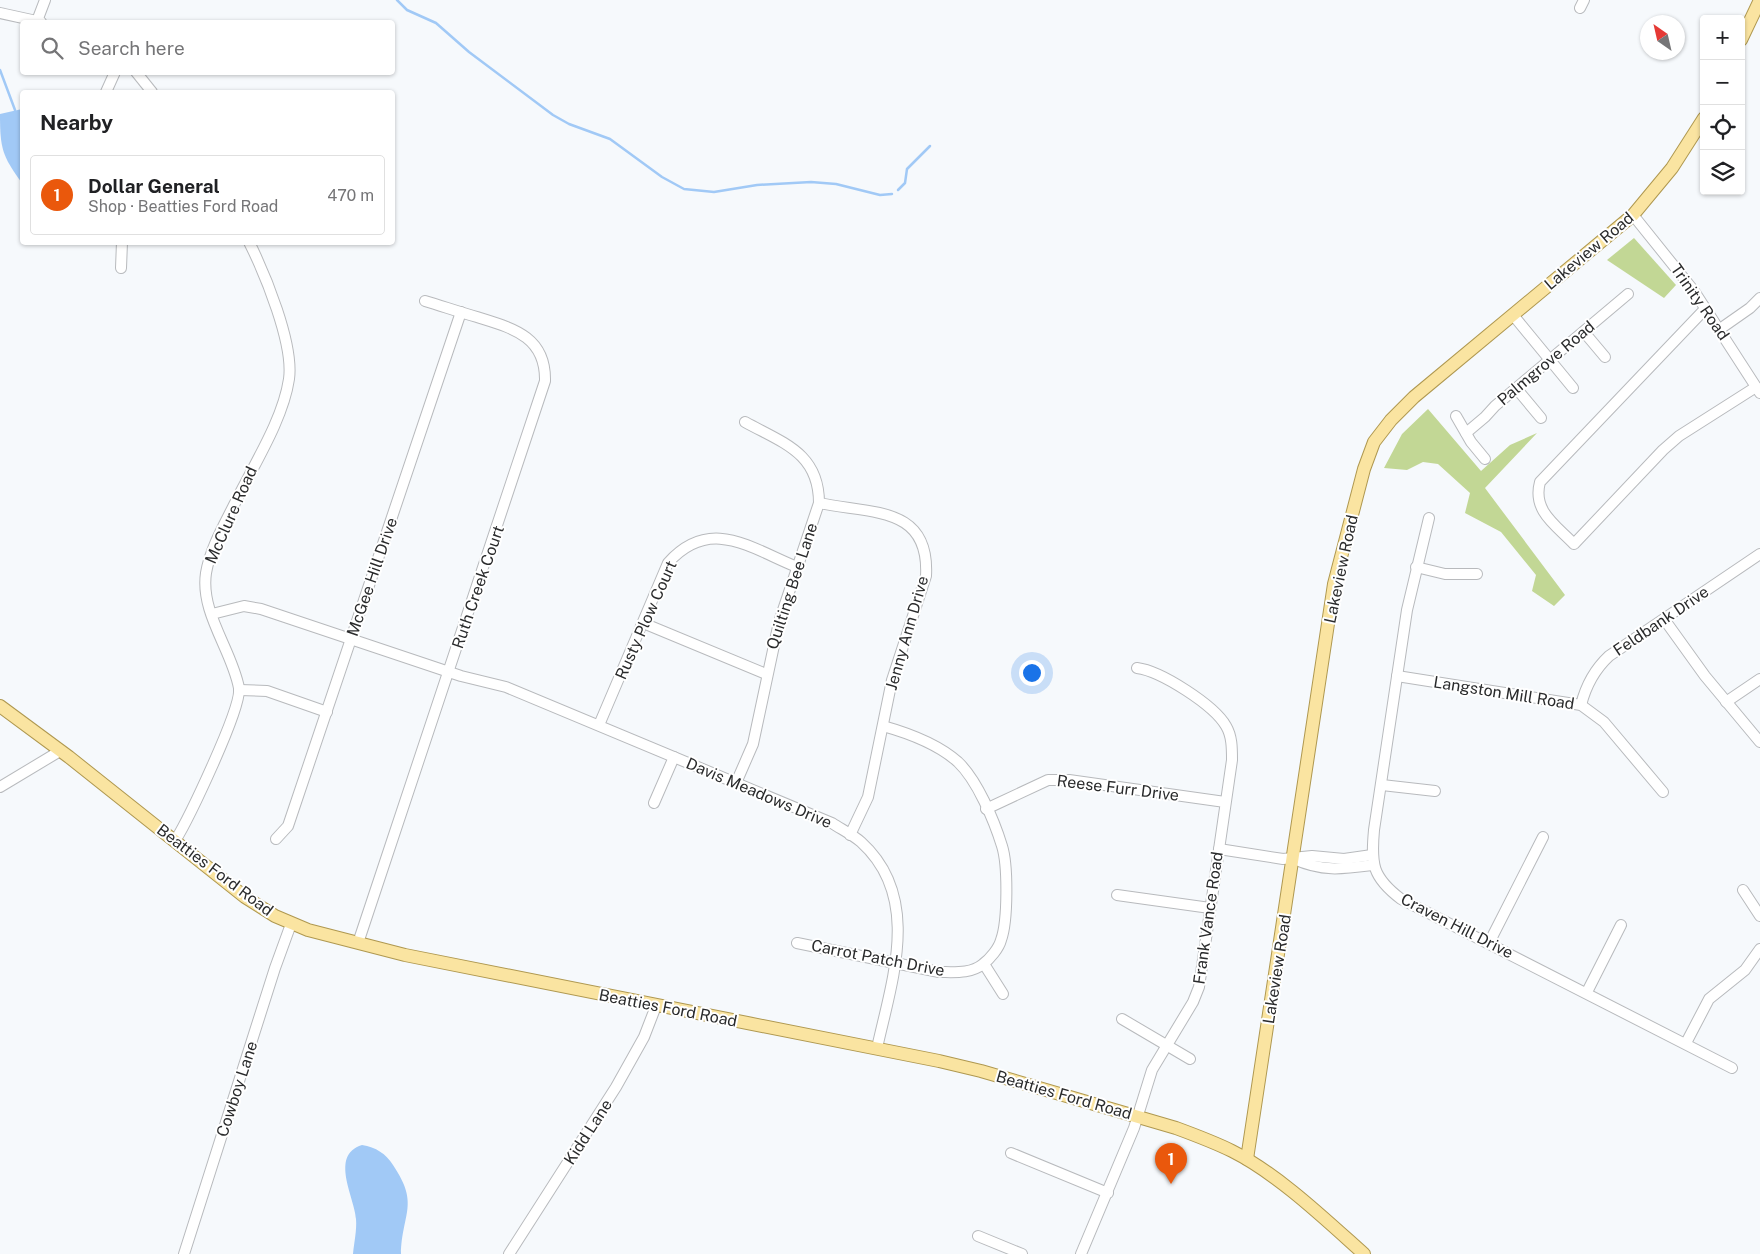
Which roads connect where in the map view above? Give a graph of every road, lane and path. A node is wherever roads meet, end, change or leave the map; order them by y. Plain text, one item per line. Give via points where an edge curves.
1 (45, 0) edge
2 (1760, 0) edge
3 (0, 13) edge
4 (30, 20) edge
5 (40, 20) edge
6 (1745, 32) edge
7 (114, 75) edge
8 (138, 75) edge
9 (107, 90) edge
10 (150, 90) edge
11 (1700, 124) edge
12 (1633, 215) junction
13 (122, 245) edge
14 (250, 245) edge
15 (121, 268) dead end
16 (1628, 294) dead end
17 (1760, 298) edge
18 (425, 301) dead end
19 (1706, 308) junction
20 (461, 312) junction
21 (1513, 315) junction
22 (1720, 329) junction
23 (1584, 332) junction
24 (1605, 357) dead end
25 (1550, 360) junction
26 (1516, 388) junction
27 (1573, 388) dead end
28 (1758, 390) edge
29 (1456, 416) dead end
30 (1541, 418) dead end
31 (745, 422) dead end
32 (1466, 433) junction
33 (1485, 459) dead end
34 (819, 503) junction
35 (1430, 518) dead end
36 (1760, 554) edge
37 (797, 567) junction
38 (1416, 567) junction
39 (1477, 574) dead end
40 (212, 614) junction
41 (1664, 619) junction
42 (643, 623) junction
43 (351, 640) junction
44 (1137, 668) dead end
45 (449, 672) junction
46 (766, 674) junction
47 (1397, 676) junction
48 (1760, 679) edge
49 (239, 690) junction
50 (1726, 702) junction
51 (1581, 705) junction
52 (0, 706) edge
53 (327, 712) junction
54 (599, 725) junction
55 (883, 726) junction
56 (1760, 742) edge
57 (60, 750) junction
58 (674, 757) junction
59 (736, 783) junction
60 (1382, 785) junction
61 (0, 787) edge
62 (1435, 791) dead end
63 (1663, 792) dead end
64 (1225, 802) junction
65 (654, 804) dead end
66 (986, 809) junction
67 (850, 834) junction
68 (1543, 837) dead end
69 (276, 839) dead end
70 (175, 841) junction
71 (1219, 849) junction
72 (1293, 858) junction
73 (1372, 860) junction
74 (1744, 890) dead end
75 (1118, 895) dead end
76 (1210, 908) junction
77 (1760, 916) edge
78 (291, 924) junction
79 (1621, 925) dead end
80 (358, 943) junction
81 (797, 943) dead end
82 (1489, 943) junction
83 (1760, 949) edge
84 (896, 962) junction
85 (984, 964) junction
86 (1587, 992) junction
87 (1004, 994) dead end
88 (656, 1006) junction
89 (1122, 1019) dead end
90 (1686, 1043) junction
91 (1167, 1046) junction
92 (877, 1048) junction
93 (1190, 1059) dead end
94 (1732, 1068) dead end
95 (1138, 1117) junction
96 (1011, 1153) dead end
97 (1247, 1159) junction
98 (1108, 1193) junction
99 (978, 1236) dead end
100 (184, 1254) edge
101 (509, 1254) edge
102 (1022, 1254) edge
103 (1081, 1254) edge
104 (1364, 1254) edge

1 - 5 street
2 - 6 main road
3 - 4 street
7 - 9 street
8 - 10 street
11 - 12 main road, Lakeview Road via 1672,168
12 - 19 street, Trinity Road
12 - 21 main road, Lakeview Road
13 - 15 street
14 - 40 street, McClure Road via 264,273 278,316 289,377 278,414 209,562 205,585
16 - 23 street, Palmgrove Road
17 - 22 street
18 - 20 street, Ruth Creek Court
19 - 22 street, Trinity Road
19 - 28 street via 1540,482 1537,494 1543,511 1574,544 1679,436
20 - 43 street, McGee Hill Drive
20 - 45 street, Ruth Creek Court via 507,326 524,335 541,355 545,381
21 - 25 street
21 - 72 main road, Lakeview Road via 1414,397 1374,442 1334,584
22 - 28 street, Trinity Road
23 - 24 street
23 - 25 street, Palmgrove Road
25 - 26 street, Palmgrove Road
25 - 27 street
26 - 30 street
26 - 32 street, Palmgrove Road
29 - 32 street
31 - 34 street, Quilting Bee Lane via 805,458 819,486
32 - 33 street
34 - 37 street, Quilting Bee Lane
34 - 55 street, Jenny Ann Drive via 895,516 908,523 925,547 926,576 892,680
35 - 38 street
36 - 41 street, Feldbank Drive
37 - 42 street, Rusty Plow Court via 732,540 716,537 698,540 680,550 668,563
37 - 46 street, Quilting Bee Lane
38 - 39 street via 1445,574
38 - 47 street
40 - 43 street, Davis Meadows Drive via 251,607
40 - 49 street, McClure Road
41 - 50 street
41 - 51 street, Feldbank Drive via 1598,667
42 - 46 street
42 - 54 street, Rusty Plow Court
43 - 45 street, Davis Meadows Drive
43 - 53 street, McGee Hill Drive
44 - 64 street, Frank Vance Road via 1162,677 1212,709 1226,726 1230,734 1232,760
45 - 54 street, Davis Meadows Drive via 506,687
45 - 80 street, Ruth Creek Court
46 - 59 street, Quilting Bee Lane via 752,744
47 - 51 street, Langston Mill Road
47 - 60 street
48 - 50 street
49 - 53 street via 267,691
49 - 70 street via 238,703
50 - 56 street
51 - 63 street, Langston Mill Road via 1604,722
52 - 57 main road, Beatties Ford Road
53 - 69 street, McGee Hill Drive via 288,826
54 - 58 street, Davis Meadows Drive
55 - 66 street via 938,748 958,762 973,781
55 - 67 street, Jenny Ann Drive via 868,798
57 - 61 street
57 - 70 main road, Beatties Ford Road
58 - 59 street, Davis Meadows Drive
58 - 65 street
59 - 67 street, Davis Meadows Drive
60 - 62 street
60 - 73 street
64 - 66 street, Reese Furr Drive via 1069,780 1048,780
64 - 71 street, Frank Vance Road
66 - 85 street via 1003,853 1005,922 1001,942
67 - 84 street, Davis Meadows Drive via 873,856 890,884 899,923
68 - 82 street
70 - 78 main road, Beatties Ford Road via 262,909
71 - 72 street
71 - 76 street, Frank Vance Road
72 - 73 street via 1312,867 1333,870
72 - 97 main road, Lakeview Road
73 - 82 street, Craven Hill Drive via 1385,886 1401,899
74 - 77 street
75 - 76 street
76 - 91 street, Frank Vance Road via 1199,987
78 - 80 main road, Beatties Ford Road
78 - 100 street, Cowboy Lane
79 - 86 street
80 - 88 main road, Beatties Ford Road via 454,966
81 - 84 street, Carrot Patch Drive
82 - 86 street, Craven Hill Drive
83 - 90 street via 1745,970 1709,999
84 - 85 street, Carrot Patch Drive via 939,972 962,972
84 - 92 street, Davis Meadows Drive
85 - 87 street
86 - 90 street, Craven Hill Drive
88 - 92 main road, Beatties Ford Road
88 - 101 street, Kidd Lane via 644,1037 616,1087
89 - 91 street
90 - 94 street, Craven Hill Drive
91 - 93 street
91 - 95 street, Frank Vance Road via 1150,1077
92 - 95 main road, Beatties Ford Road via 981,1071
95 - 97 main road, Beatties Ford Road via 1206,1139
95 - 98 street, Frank Vance Road
96 - 98 street
97 - 104 main road, Beatties Ford Road
98 - 103 street, Frank Vance Road
99 - 102 street

